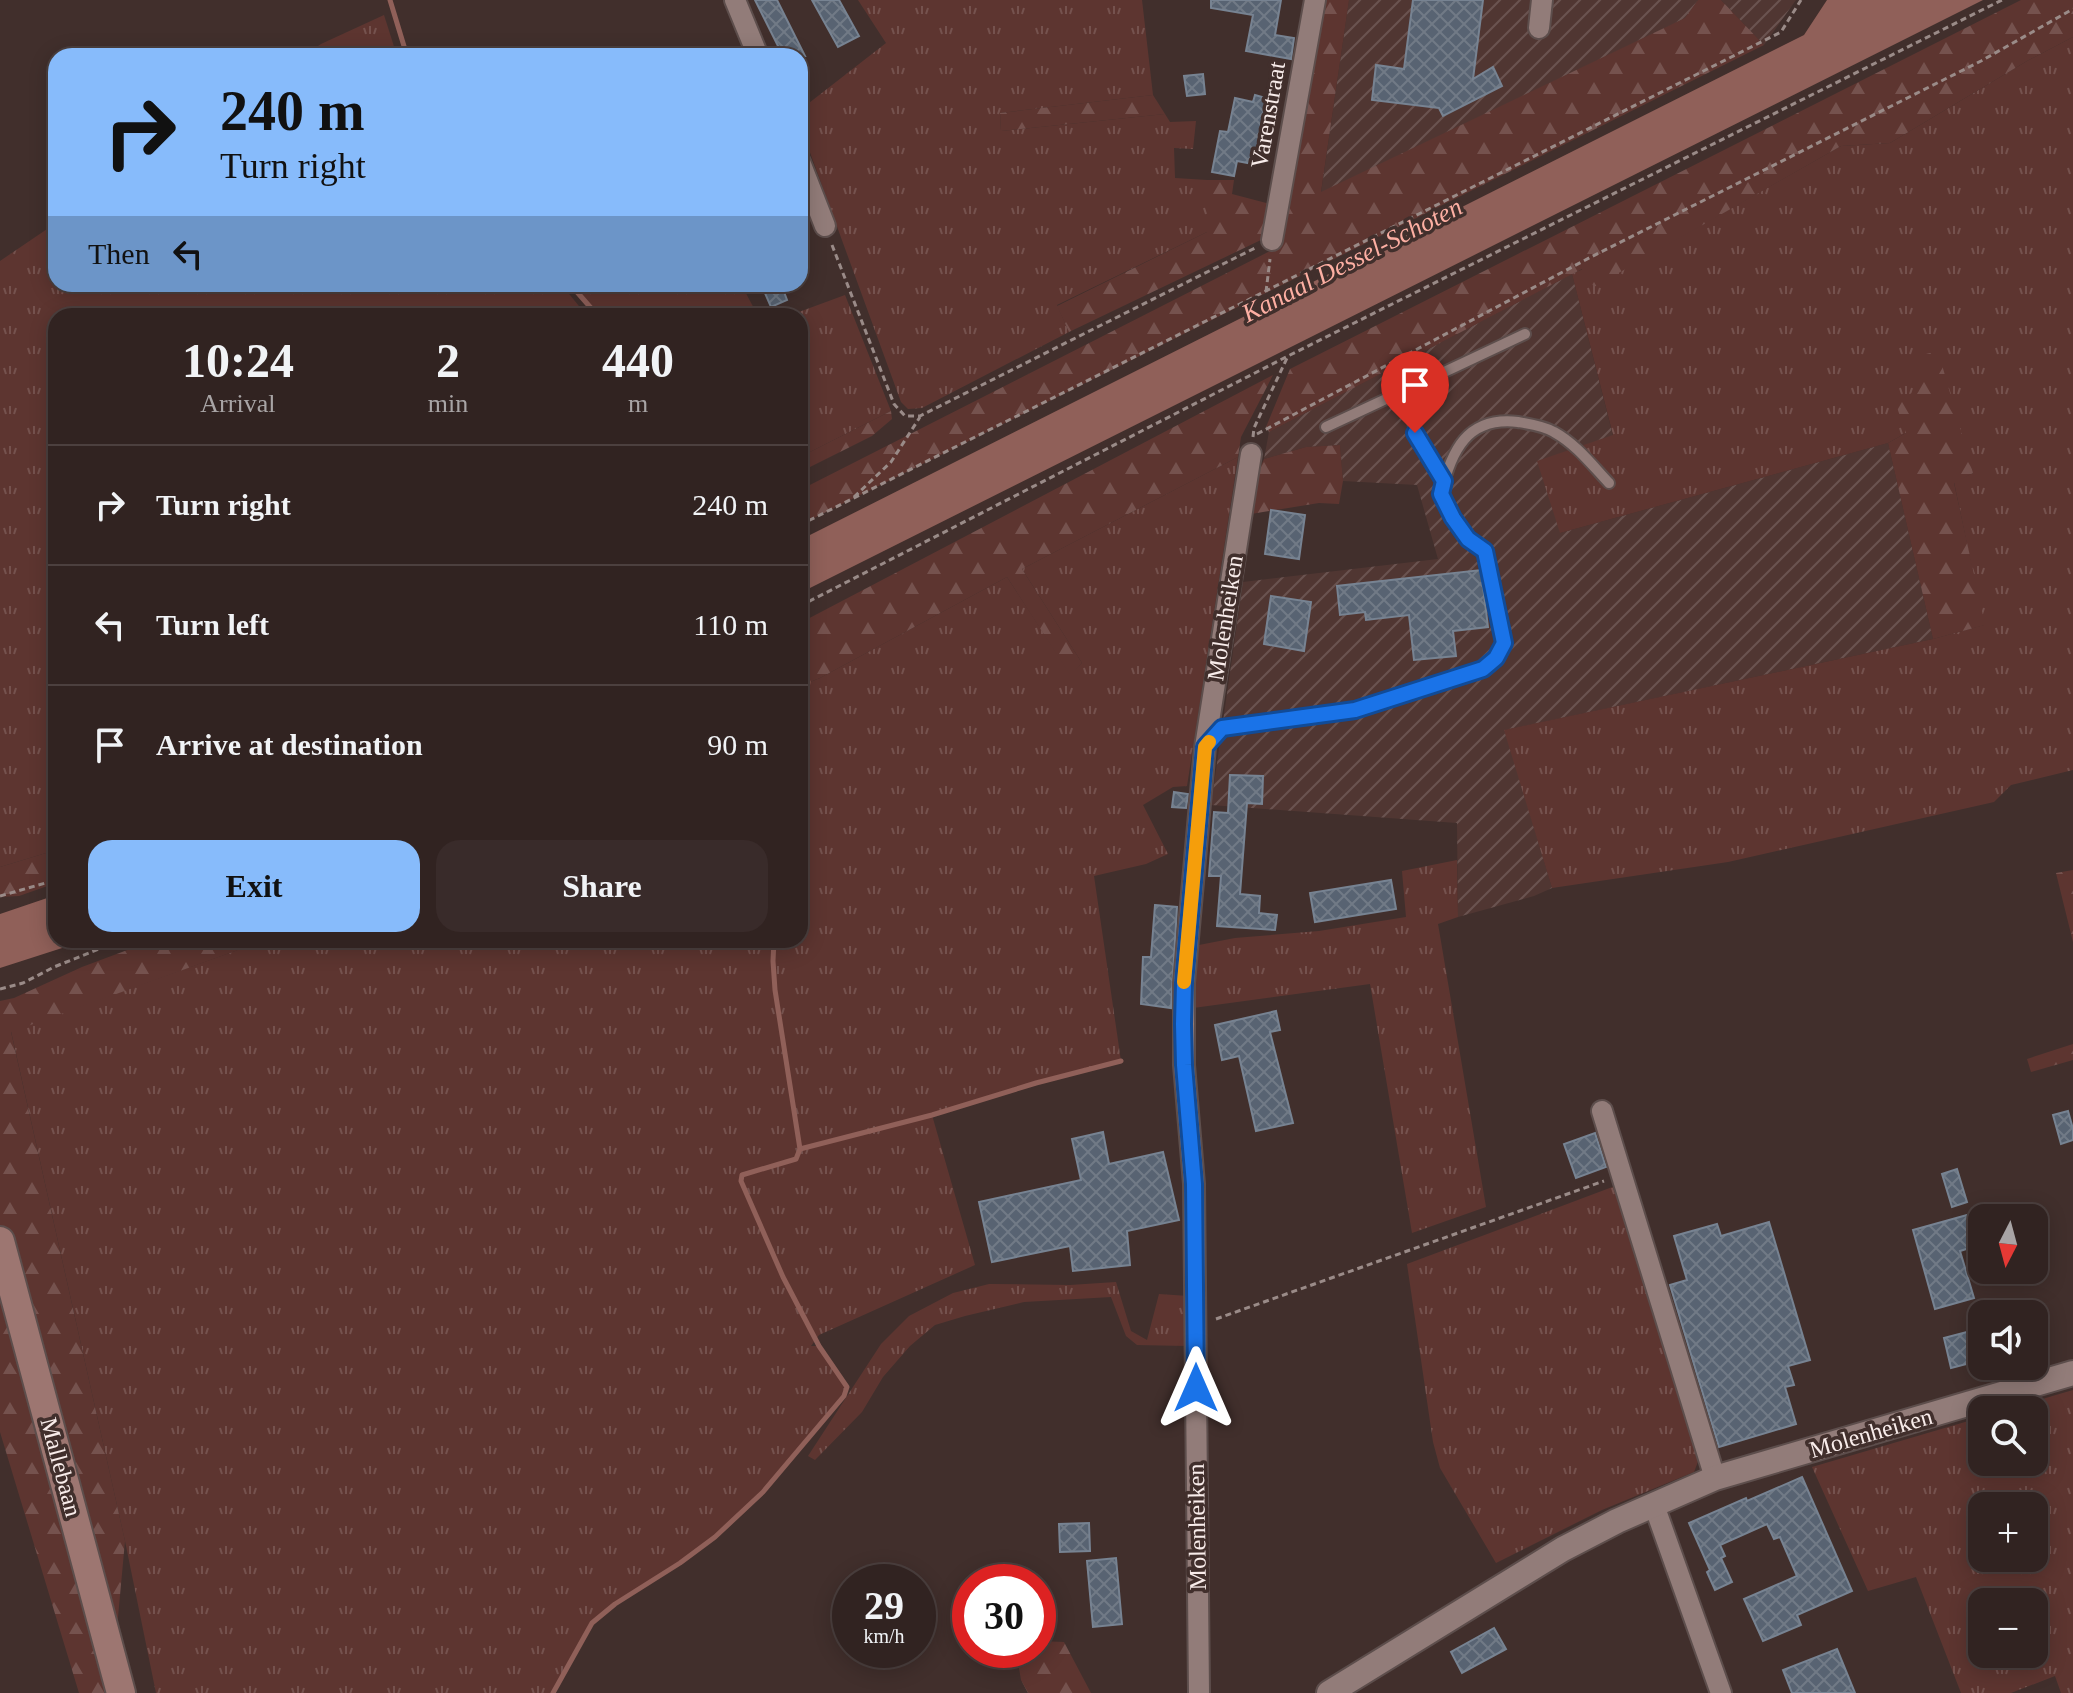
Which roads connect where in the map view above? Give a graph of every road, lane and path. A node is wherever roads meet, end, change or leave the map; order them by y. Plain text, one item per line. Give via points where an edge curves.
1 (735, 0) edge
2 (1315, 0) edge
3 (1542, 0) edge
4 (1801, 0) edge
5 (2002, 0) edge
6 (2073, 9) edge
7 (1539, 28) dead end
8 (755, 48) edge
9 (808, 182) edge
10 (825, 226) joint
11 (1272, 240) junction
12 (1266, 292) junction
13 (1525, 334) dead end
14 (1288, 356) junction
15 (1440, 374) junction
16 (920, 416) junction
17 (1326, 427) dead end
18 (1252, 446) junction
19 (1444, 481) junction
20 (1609, 483) dead end
21 (851, 499) junction
22 (808, 521) edge
23 (808, 602) edge
24 (1205, 747) junction
25 (48, 882) edge
26 (0, 896) edge
27 (101, 948) edge
28 (0, 989) edge
29 (1602, 1111) dead end
30 (1623, 1175) junction
31 (0, 1241) edge
32 (1195, 1327) junction
33 (2073, 1373) edge
34 (1715, 1478) junction
35 (1654, 1505) junction
36 (121, 1693) edge
37 (1199, 1693) edge
38 (1329, 1693) edge
39 (1721, 1693) edge

1 - 8 street
2 - 11 street, Varenstraat
3 - 7 street
4 - 12 path via 1781,32
5 - 14 path
6 - 18 path via 1981,61 1591,257
9 - 10 street
10 - 16 path via 894,404 905,416
11 - 12 path
11 - 16 path
12 - 21 path
13 - 15 lane
14 - 18 path via 1254,428
14 - 23 path
15 - 17 lane
15 - 19 lane via 1411,409 1415,433
16 - 21 path via 891,462
18 - 24 street, Molenheiken
19 - 20 lane via 1465,437 1482,425 1506,421 1552,430
19 - 24 lane via 1441,494 1453,518 1485,551 1504,643 1496,658 1483,669 1355,710 1222,728
21 - 22 path
24 - 32 street, Molenheiken via 1183,1010 1194,1184
25 - 26 path
27 - 28 path
29 - 30 street
30 - 32 path
30 - 34 street
31 - 36 main road, Mallebaan
32 - 37 street, Molenheiken
33 - 34 street, Molenheiken
34 - 35 street, Molenheiken
35 - 38 street, Molenheiken via 1563,1549
35 - 39 street

